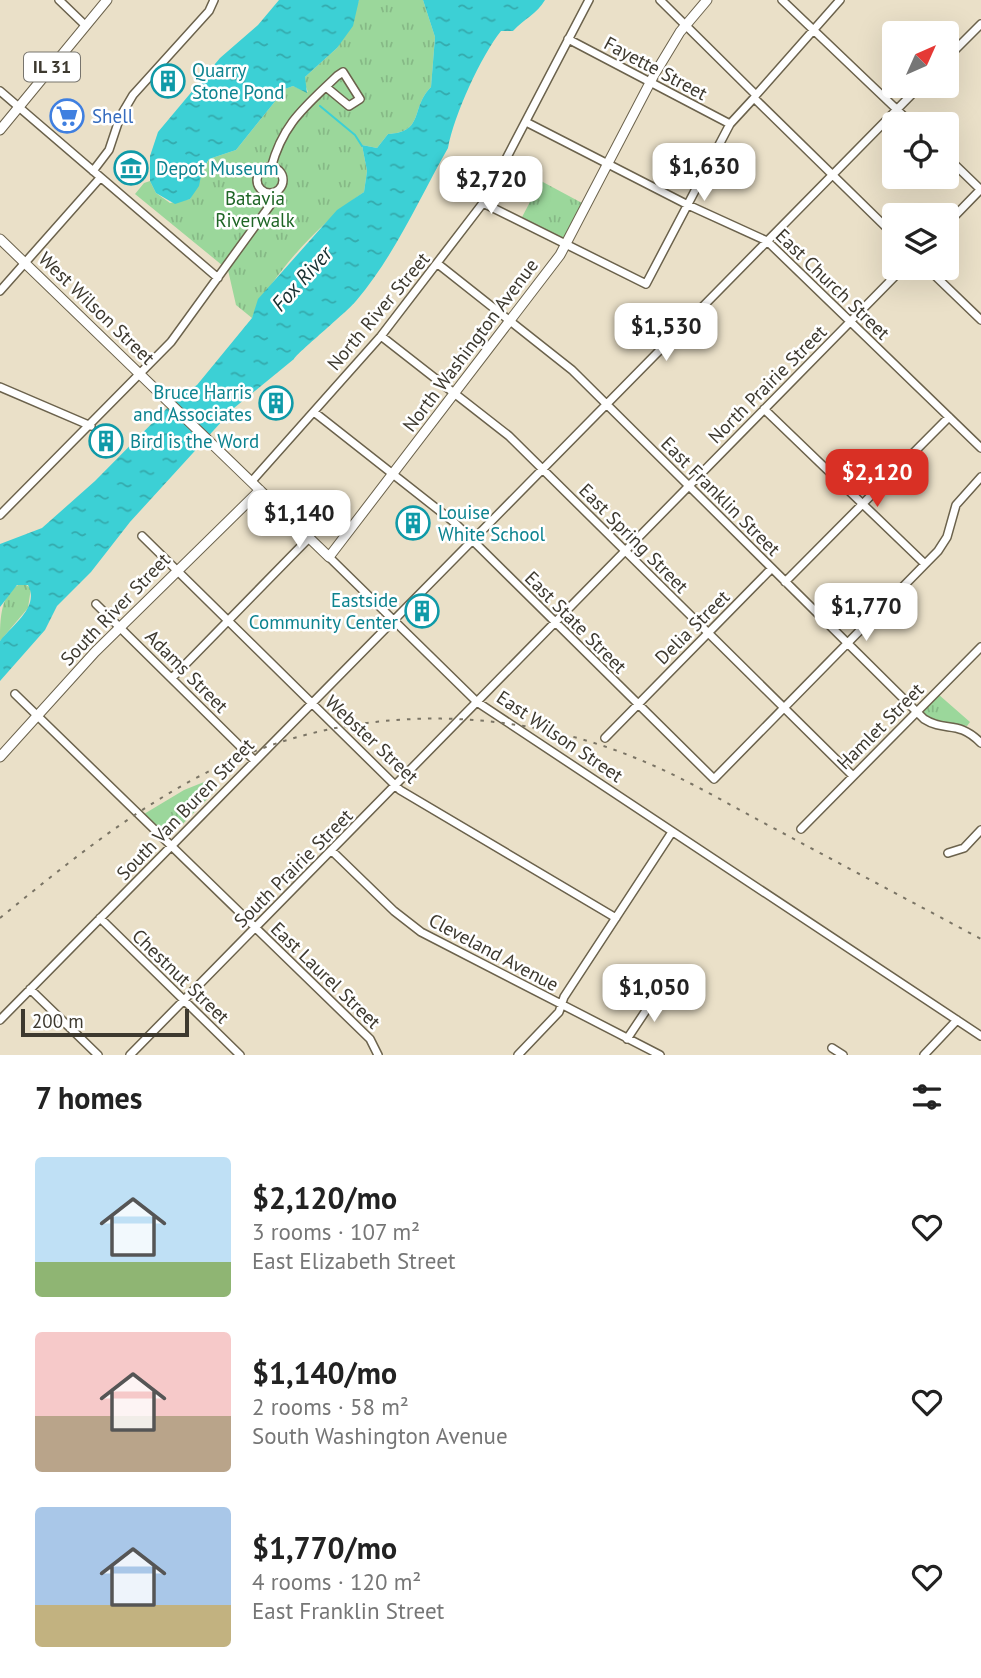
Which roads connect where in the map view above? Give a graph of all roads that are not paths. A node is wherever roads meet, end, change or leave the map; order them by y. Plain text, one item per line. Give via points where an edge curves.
1 (59, 0) edge
2 (107, 0) edge
3 (214, 0) edge
4 (589, 0) edge
5 (660, 0) edge
6 (707, 0) edge
7 (782, 0) edge
8 (840, 0) edge
9 (981, 23) edge
10 (86, 25) junction
11 (686, 25) junction
12 (814, 29) junction
13 (568, 39) junction
14 (959, 46) edge
15 (651, 82) junction
16 (326, 87) junction
17 (0, 91) edge
18 (755, 96) junction
19 (908, 98) edge
20 (19, 108) junction
21 (897, 109) junction
22 (900, 112) edge
23 (526, 122) junction
24 (730, 124) junction
25 (0, 130) edge
26 (608, 164) junction
27 (271, 168) junction
28 (959, 169) edge
29 (93, 171) junction
30 (832, 174) junction
31 (100, 178) junction
32 (981, 190) edge
33 (270, 193) junction
34 (483, 204) junction
35 (688, 205) junction
36 (959, 211) edge
37 (882, 223) edge
38 (0, 239) edge
39 (767, 240) junction
40 (565, 246) junction
41 (24, 262) junction
42 (438, 264) junction
43 (218, 278) junction
44 (891, 280) edge
45 (939, 280) edge
46 (0, 291) edge
47 (981, 320) edge
48 (511, 321) junction
49 (850, 322) junction
50 (382, 336) junction
51 (141, 374) junction
52 (0, 387) edge
53 (455, 394) junction
54 (170, 402) joint
55 (606, 403) junction
56 (764, 408) junction
57 (314, 412) junction
58 (949, 417) junction
59 (91, 426) junction
60 (981, 448) edge
61 (541, 469) junction
62 (393, 473) junction
63 (981, 477) edge
64 (252, 481) junction
65 (689, 485) junction
66 (260, 489) junction
67 (862, 504) junction
68 (0, 515) edge
69 (142, 536) dead end
70 (309, 538) junction
71 (471, 540) junction
72 (624, 552) junction
73 (329, 557) junction
74 (925, 564) junction
75 (771, 569) junction
76 (176, 570) junction
77 (785, 582) junction
78 (96, 604) dead end
79 (392, 620) junction
80 (228, 621) junction
81 (554, 623) junction
82 (120, 627) junction
83 (708, 634) junction
84 (847, 643) junction
85 (981, 647) edge
86 (172, 678) junction
87 (15, 694) dead end
88 (477, 702) junction
89 (311, 703) junction
90 (637, 705) junction
91 (784, 708) junction
92 (916, 711) junction
93 (38, 715) junction
94 (605, 738) dead end
95 (981, 743) edge
96 (0, 757) edge
97 (254, 760) junction
98 (853, 776) junction
99 (395, 786) junction
100 (801, 829) dead end
101 (981, 830) edge
102 (672, 832) junction
103 (171, 845) junction
104 (332, 851) junction
105 (948, 853) dead end
106 (100, 918) junction
107 (616, 918) junction
108 (255, 928) junction
109 (30, 989) junction
110 (657, 995) dead end
111 (183, 1000) junction
112 (561, 1005) junction
113 (0, 1020) edge
114 (957, 1020) junction
115 (981, 1036) edge
116 (627, 1039) junction
117 (832, 1048) dead end
118 (98, 1055) edge
119 (130, 1055) edge
120 (240, 1055) edge
121 (379, 1055) edge
122 (518, 1055) edge
123 (660, 1055) edge
124 (843, 1055) edge
125 (924, 1055) edge

1 - 10 street
2 - 10 main road, IL 31
3 - 29 street via 209,12 133,95 109,150
4 - 13 street, North River Street
5 - 11 street
6 - 11 main road, North Washington Avenue
7 - 12 street
8 - 12 street
9 - 14 street
10 - 20 main road, IL 31
11 - 15 main road, North Washington Avenue
11 - 18 street
12 - 18 street
12 - 21 street
13 - 15 street, Fayette Street
13 - 23 street, North River Street
15 - 24 street, Fayette Street
15 - 26 main road, North Washington Avenue
16 - 16 street via 343,72 360,99 349,106
16 - 27 street via 286,127
17 - 20 street
18 - 24 street
18 - 30 street
19 - 21 street, South Van Buren Street
20 - 25 main road, IL 31
20 - 29 street
21 - 22 street
21 - 30 street, South Van Buren Street
23 - 26 street, East Church Street
23 - 34 street, North River Street
24 - 35 street
26 - 35 street, East Church Street
26 - 40 main road, North Washington Avenue
27 - 33 street via 278,170 283,180 278,190
27 - 33 street via 258,179 262,190
28 - 32 street
29 - 31 street
30 - 37 street
30 - 39 street, South Van Buren Street
31 - 41 street
31 - 43 street
32 - 36 street
33 - 43 street via 271,204
34 - 40 street
34 - 42 street, North River Street
35 - 39 street, East Church Street
35 - 40 street via 649,282 643,285
38 - 41 main road, West Wilson Street
39 - 49 street, East Church Street
39 - 55 street, South Van Buren Street
40 - 48 main road, North Washington Avenue
41 - 46 street
41 - 51 main road, West Wilson Street
42 - 48 street, East Franklin Street
42 - 50 street, North River Street
43 - 51 street
44 - 49 street, North Prairie Street
45 - 47 street
48 - 53 main road, North Washington Avenue
48 - 55 street, East Franklin Street
49 - 56 street, North Prairie Street
49 - 58 street, East Church Street
50 - 53 street, East Spring Street
50 - 57 street, North River Street
51 - 54 main road, West Wilson Street
51 - 59 street
52 - 59 street
53 - 61 street, East Spring Street via 509,436
53 - 62 main road, North Washington Avenue
54 - 64 main road, East Wilson Street
55 - 61 street, South Van Buren Street
55 - 65 street, East Franklin Street
56 - 65 street, North Prairie Street
56 - 67 street
57 - 62 street, East State Street
57 - 64 street, North River Street
58 - 60 street, East Church Street
58 - 67 street
59 - 68 street
61 - 71 street, South Van Buren Street
61 - 72 street, East Spring Street
62 - 71 street, East State Street
62 - 73 main road, North Washington Avenue
63 - 74 street via 956,505 944,542
64 - 66 main road, East Wilson Street
65 - 72 street, North Prairie Street
65 - 75 street, East Franklin Street
66 - 70 main road, East Wilson Street
66 - 76 main road, South River Street
67 - 74 street
67 - 77 street
69 - 76 street, Webster Street
70 - 73 main road, East Wilson Street
70 - 80 street
71 - 79 street, South Van Buren Street
71 - 81 street, East State Street
72 - 81 street, North Prairie Street
72 - 83 street, East Spring Street
73 - 79 street, East Wilson Street
74 - 84 street
75 - 77 street, East Franklin Street
75 - 83 street, Delia Street
76 - 80 street, Webster Street
76 - 82 main road, South River Street
77 - 84 street, East Franklin Street
78 - 82 street, Adams Street
79 - 88 street, East Wilson Street
79 - 89 street, South Van Buren Street
80 - 86 street
80 - 89 street, Webster Street
81 - 88 street, North Prairie Street
81 - 90 street, East State Street
82 - 86 street, Adams Street
82 - 93 main road, South River Street
83 - 90 street, Delia Street
83 - 91 street, East Spring Street
84 - 91 street
84 - 92 street, East Franklin Street
85 - 92 street, Hamlet Street
86 - 97 street, Adams Street
87 - 93 street, East Laurel Street
88 - 99 street, South Prairie Street
88 - 102 street, East Wilson Street
89 - 97 street, South Van Buren Street
89 - 99 street, Webster Street
90 - 91 street, East State Street via 714,779
90 - 94 street, Delia Street
91 - 98 street, East Spring Street
92 - 95 street, East Franklin Street via 932,723 964,728
92 - 98 street, Hamlet Street
93 - 96 main road, South River Street
93 - 103 street, East Laurel Street
97 - 103 street, South Van Buren Street
98 - 100 street, Hamlet Street
99 - 104 street, South Prairie Street
99 - 107 street, Webster Street
101 - 105 street via 964,848
102 - 107 street
102 - 114 street, East Wilson Street
103 - 106 street, South Van Buren Street
103 - 108 street, East Laurel Street
104 - 108 street, South Prairie Street
104 - 112 street, Cleveland Avenue via 421,932
106 - 109 street, South Van Buren Street
106 - 111 street, Chestnut Street
107 - 112 street
108 - 111 street, South Prairie Street
108 - 121 street, East Laurel Street via 372,1040
109 - 113 street, South Van Buren Street
109 - 118 street
110 - 116 street
111 - 119 street, South Prairie Street
111 - 120 street, Chestnut Street
112 - 116 street, Cleveland Avenue
112 - 122 street
114 - 115 street, East Wilson Street
114 - 125 street
116 - 123 street, Cleveland Avenue
117 - 124 street

